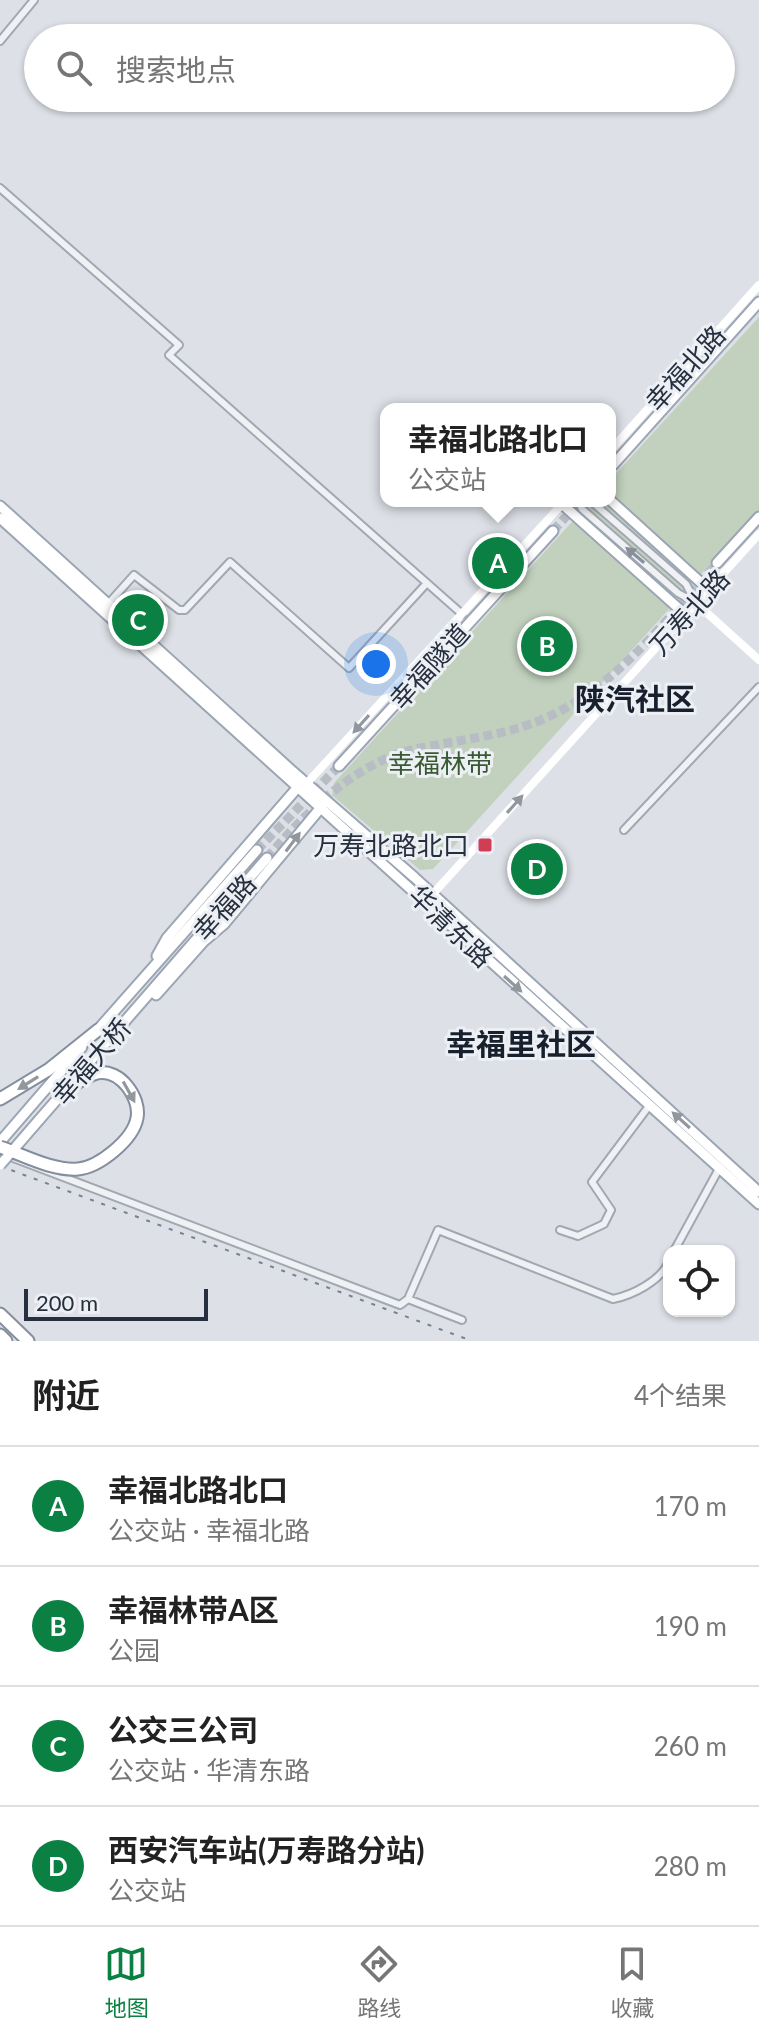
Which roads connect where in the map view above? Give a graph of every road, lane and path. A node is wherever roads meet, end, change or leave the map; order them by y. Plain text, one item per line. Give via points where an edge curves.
1 (34, 0) edge
2 (0, 41) edge
3 (0, 188) edge
4 (759, 285) edge
5 (759, 302) edge
6 (616, 444) edge
7 (616, 462) edge
8 (0, 503) edge
9 (616, 505) edge
10 (558, 507) edge
11 (568, 507) edge
12 (581, 507) edge
13 (598, 507) edge
14 (759, 517) edge
15 (0, 519) edge
16 (553, 531) tunnel mouth
17 (759, 534) edge
18 (717, 563) tunnel mouth
19 (427, 583) junction
20 (709, 590) junction
21 (696, 603) junction
22 (108, 604) junction
23 (462, 614) junction
24 (686, 615) junction
25 (759, 660) edge
26 (759, 687) edge
27 (339, 766) tunnel mouth
28 (308, 782) junction
29 (298, 787) junction
30 (324, 804) junction
31 (624, 830) dead end
32 (257, 850) tunnel mouth
33 (267, 858) tunnel mouth
34 (433, 894) junction
35 (425, 903) junction
36 (169, 943) junction
37 (181, 955) joint
38 (98, 1030) junction
39 (117, 1031) junction
40 (64, 1091) junction
41 (0, 1099) edge
42 (649, 1106) junction
43 (0, 1144) edge
44 (0, 1153) edge
45 (0, 1165) edge
46 (720, 1167) junction
47 (759, 1192) edge
48 (759, 1204) edge
49 (560, 1230) dead end
50 (677, 1245) edge
51 (663, 1273) edge
52 (408, 1299) junction
53 (0, 1314) edge
54 (462, 1320) dead end
55 (10, 1324) junction
56 (0, 1335) edge
57 (6, 1341) edge
58 (28, 1341) edge
59 (40, 1341) edge

1 - 2 street
3 - 19 street via 179,345 169,355
4 - 6 main road, 幸福北路
5 - 7 main road
8 - 22 main road, 华清东路
9 - 20 main road
10 - 23 main road
11 - 24 main road
21 -> 12 street
13 - 21 street via 686,584
14 - 18 main road
15 - 29 main road, 华清东路
16 - 27 main road, 幸福隧道
17 - 20 main road, 万寿北路
19 - 22 street via 349,668 230,562 185,610 134,575
19 - 23 street
20 - 21 main road, 万寿北路
21 - 24 main road, 万寿北路
21 - 25 main road
22 - 28 main road, 华清东路
23 -> 28 main road
34 -> 24 main road, 万寿北路
26 - 31 street
28 - 29 main road
28 - 30 main road, 华清东路
29 - 30 main road, 华清东路
29 - 36 main road
30 - 34 main road, 华清东路
30 - 35 main road, 华清东路
39 -> 30 main road via 224,924
32 - 36 main road, 幸福路
33 - 37 main road, 幸福路
34 - 35 main road, 万寿北路
47 -> 34 main road, 华清东路
35 -> 42 main road, 华清东路
36 - 38 main road, 幸福大桥
37 - 39 main road, 幸福大桥
38 -> 41 highway
38 - 43 main road, 幸福大桥
39 - 40 main road, 幸福大桥, bridge
40 -> 43 highway, bridge via 98,1073 114,1076 134,1098 136,1123 112,1153 84,1168 60,1167
40 - 45 main road, 幸福大桥, bridge
42 - 46 main road, 华清东路
42 - 49 street via 592,1182 611,1210 604,1224 578,1236
44 - 52 street via 400,1305
46 - 48 main road, 华清东路
46 - 50 street
51 - 52 street via 629,1296 613,1299 438,1230
52 - 54 street
53 - 55 highway
55 - 58 highway
55 - 59 highway
56 - 57 highway

